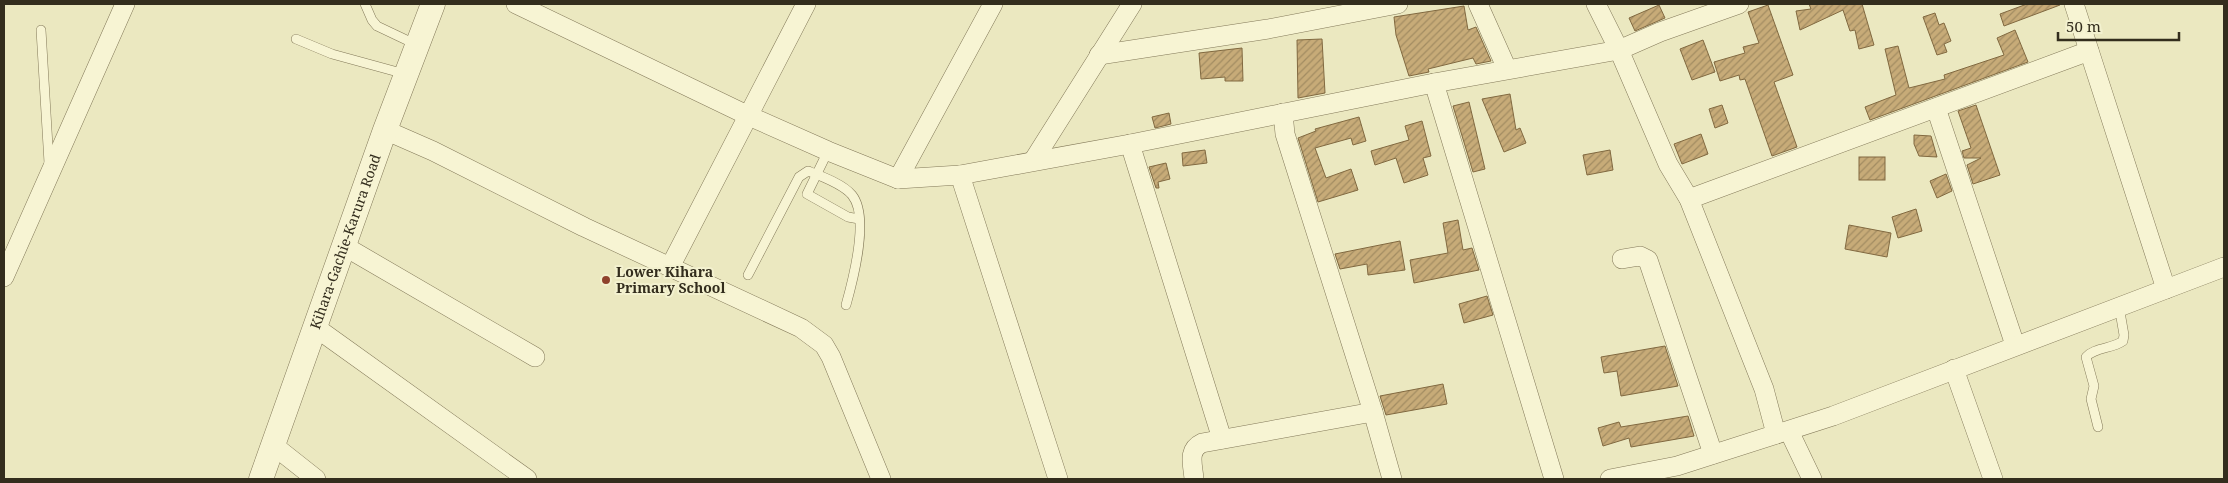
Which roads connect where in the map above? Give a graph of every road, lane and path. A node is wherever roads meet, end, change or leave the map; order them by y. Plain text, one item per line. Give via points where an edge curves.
1 (125, 4) edge
2 (365, 4) edge
3 (433, 4) edge
4 (516, 4) edge
5 (806, 4) edge
6 (993, 4) edge
7 (1132, 4) edge
8 (1398, 4) edge
9 (1478, 4) edge
10 (1596, 4) edge
11 (1738, 4) edge
12 (2074, 4) edge
13 (41, 30) dead end
14 (296, 39) dead end
15 (417, 45) junction
16 (1619, 50) junction
17 (2089, 51) junction
18 (1099, 55) junction
19 (1507, 69) junction
20 (407, 74) junction
21 (1434, 83) junction
22 (1936, 108) junction
23 (1283, 113) junction
24 (749, 116) junction
25 (385, 130) junction
26 (1130, 144) junction
27 (828, 151) junction
28 (1033, 160) junction
29 (50, 173) junction
30 (816, 174) junction
31 (960, 174) junction
32 (898, 179) junction
33 (1689, 199) junction
34 (859, 219) junction
35 (344, 246) junction
36 (1622, 258) dead end
37 (670, 267) junction
38 (2224, 267) edge
39 (748, 275) dead end
40 (4, 277) edge
41 (2166, 288) junction
42 (846, 305) dead end
43 (2119, 306) junction
44 (315, 327) junction
45 (2016, 345) junction
46 (535, 357) dead end
47 (1954, 369) junction
48 (1373, 412) junction
49 (2098, 427) dead end
50 (1782, 432) junction
51 (1222, 439) junction
52 (273, 445) junction
53 (1713, 454) junction
54 (261, 479) edge
55 (316, 479) edge
56 (527, 479) edge
57 (881, 479) edge
58 (1058, 479) edge
59 (1194, 479) edge
60 (1392, 479) edge
61 (1554, 479) edge
62 (1610, 479) edge
63 (1812, 479) edge
64 (1993, 479) edge

1 - 29 street
2 - 15 lane via 377,26
3 - 15 street, Kihara-Gachie-Karura Road
4 - 24 street
5 - 24 street
6 - 32 street
7 - 18 street
8 - 18 street via 1268,29
9 - 19 street
10 - 16 street
11 - 16 street
12 - 17 street
13 - 29 lane
14 - 20 lane via 332,54
15 - 20 street, Kihara-Gachie-Karura Road
16 - 19 street
16 - 33 street via 1668,164
17 - 22 street
17 - 41 street
18 - 28 street
19 - 21 street
20 - 25 street, Kihara-Gachie-Karura Road
21 - 23 street
21 - 61 street
22 - 33 street
22 - 45 street
23 - 26 street
23 - 48 street via 1284,134
24 - 27 street
24 - 37 street
25 - 35 street, Kihara-Gachie-Karura Road
25 - 37 street
26 - 28 street
26 - 51 street
27 - 30 lane
27 - 32 street
28 - 31 street
29 - 40 street
30 - 34 lane via 852,196
30 - 34 lane via 806,191 809,197 848,217
30 - 39 lane via 808,172 800,177
31 - 32 street
31 - 58 street
33 - 50 street
34 - 42 lane via 859,250
35 - 44 street, Kihara-Gachie-Karura Road
35 - 46 street
36 - 53 street via 1640,256 1648,260
37 - 57 street via 801,328 824,345 842,380
38 - 41 street
41 - 43 street
43 - 45 street
43 - 49 lane via 2123,341 2086,357 2094,386 2091,399
44 - 52 street, Kihara-Gachie-Karura Road
44 - 56 street
45 - 47 street
47 - 50 street
47 - 64 street
48 - 51 street
48 - 60 street
50 - 53 street
50 - 63 street
51 - 59 street via 1195,446 1192,453
52 - 54 street, Kihara-Gachie-Karura Road
52 - 55 street
53 - 62 street via 1677,466

